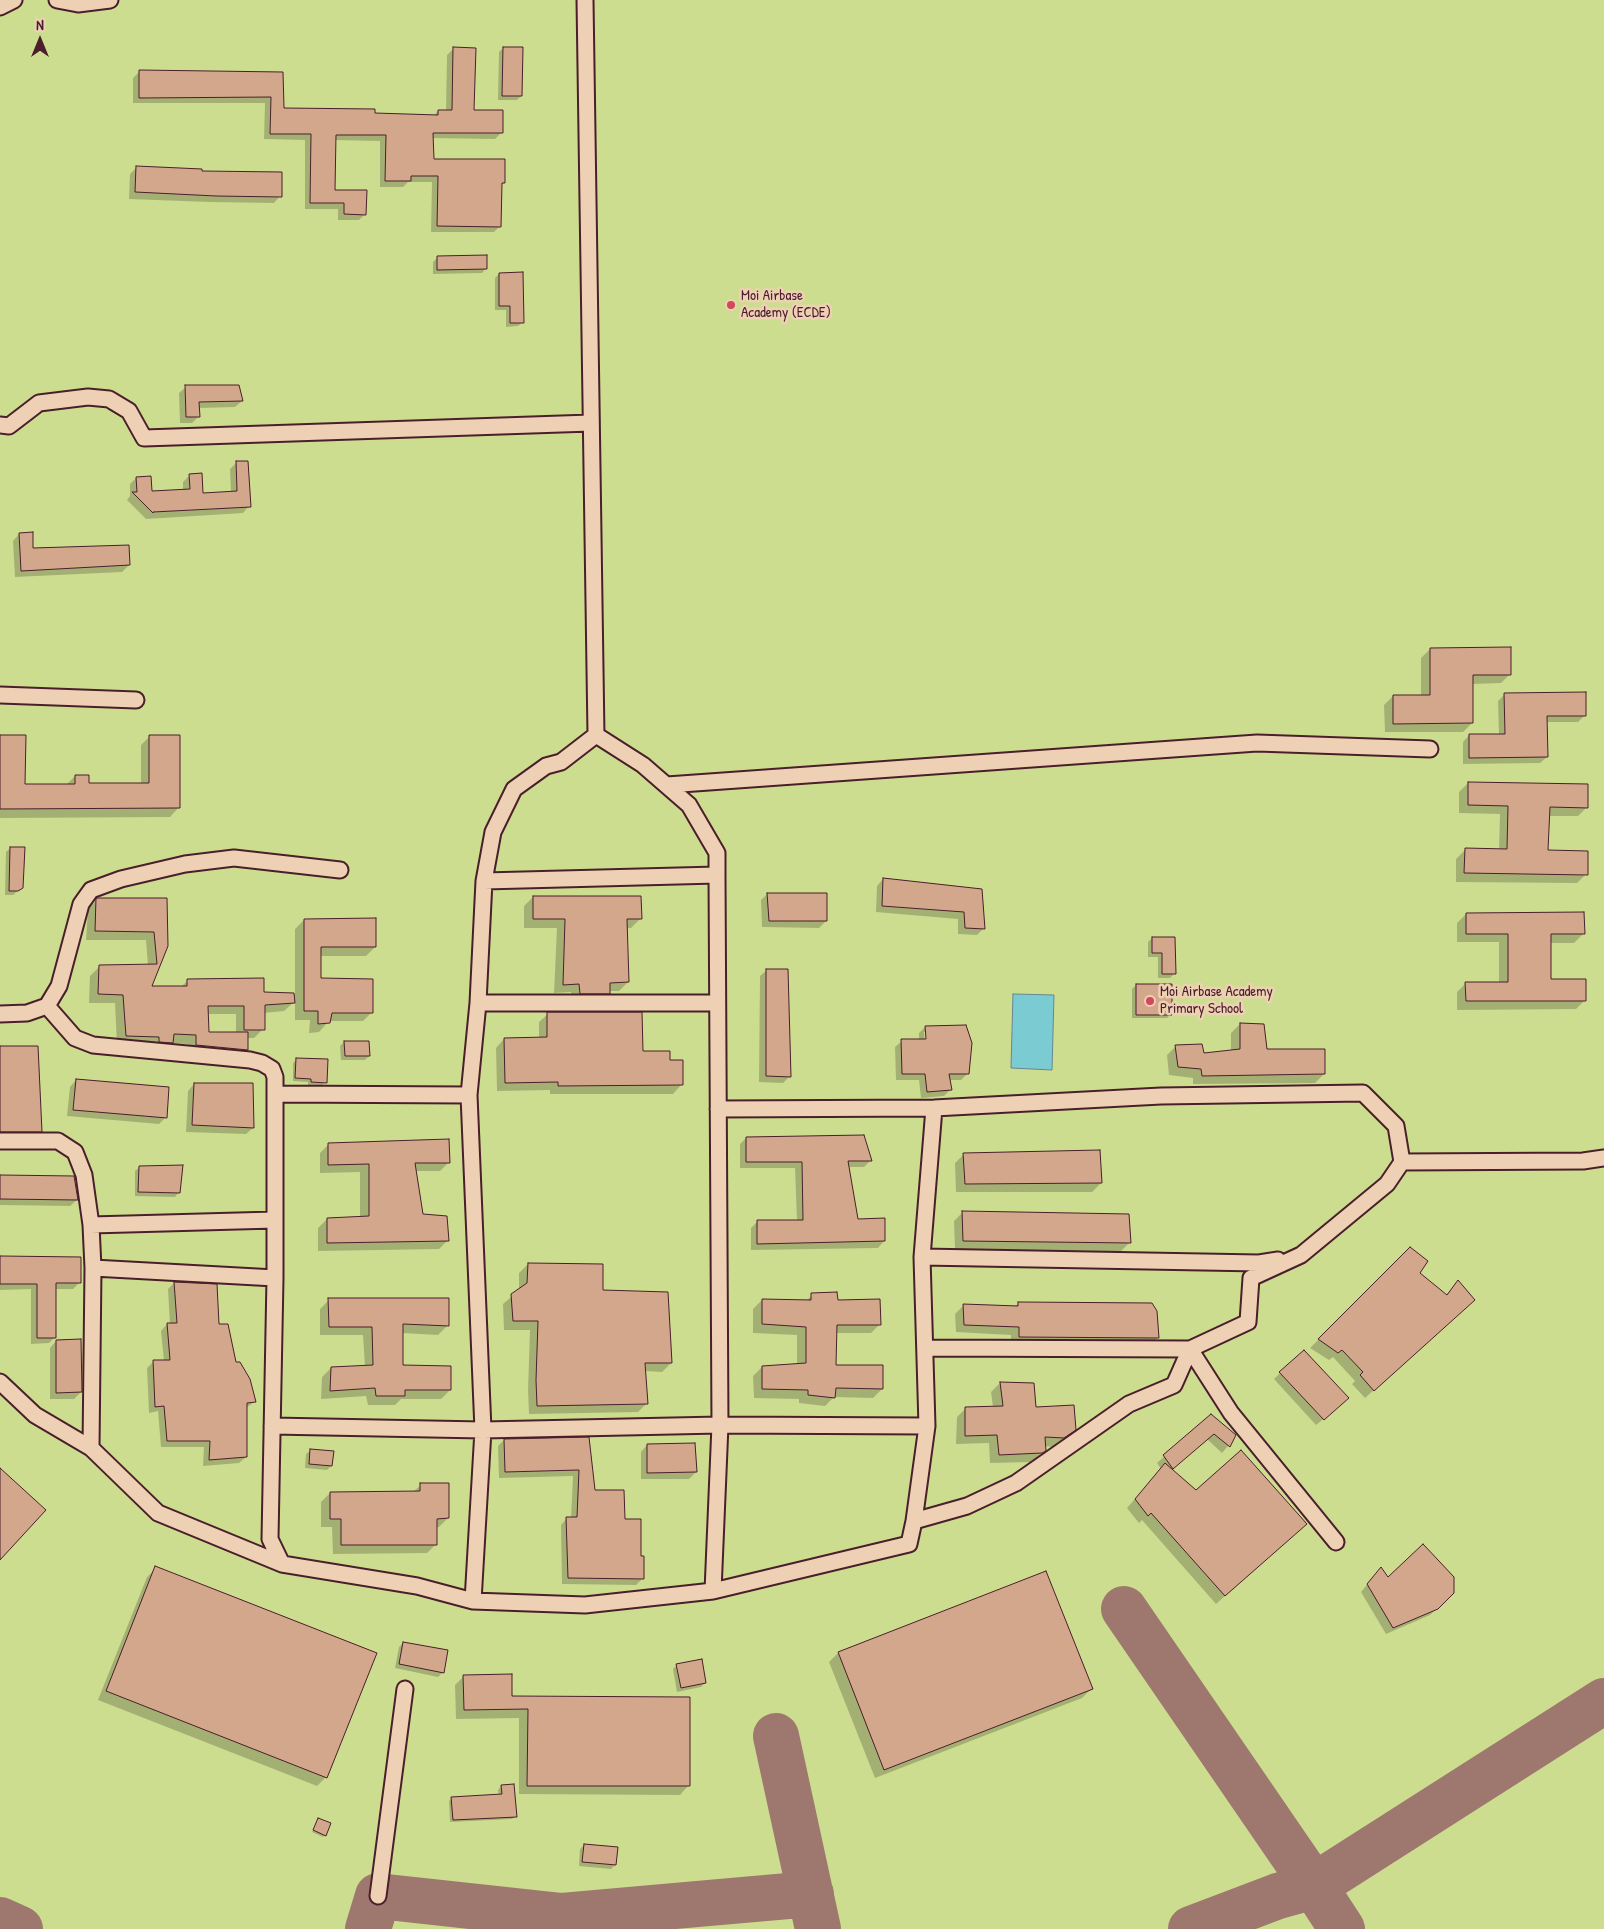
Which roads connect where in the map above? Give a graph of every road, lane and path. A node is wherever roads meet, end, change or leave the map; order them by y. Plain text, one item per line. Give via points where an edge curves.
1 (14, 0) edge
2 (57, 0) edge
3 (110, 0) edge
4 (585, 0) edge
5 (0, 7) edge
6 (591, 423) junction
7 (0, 425) edge
8 (0, 695) edge
9 (136, 700) dead end
10 (596, 735) junction
11 (1430, 749) dead end
12 (667, 785) junction
13 (340, 870) dead end
14 (717, 875) junction
15 (484, 881) junction
16 (478, 1003) junction
17 (717, 1003) junction
18 (47, 1006) junction
19 (0, 1014) edge
20 (276, 1094) junction
21 (469, 1094) junction
22 (934, 1108) junction
23 (718, 1109) junction
24 (0, 1141) edge
25 (1604, 1158) edge
26 (1402, 1162) junction
27 (275, 1220) junction
28 (91, 1225) junction
29 (1301, 1255) junction
30 (922, 1257) junction
31 (92, 1268) junction
32 (275, 1278) junction
33 (925, 1348) junction
34 (1190, 1349) junction
35 (0, 1382) edge
36 (720, 1425) junction
37 (272, 1426) junction
38 (927, 1426) junction
39 (483, 1430) junction
40 (91, 1448) junction
41 (914, 1521) junction
42 (1336, 1542) dead end
43 (282, 1564) junction
44 (713, 1591) junction
45 (473, 1601) junction
46 (405, 1689) dead end
47 (378, 1896) dead end

1 - 5 street
2 - 3 street via 78,4
4 - 6 street
6 - 7 street via 144,438 128,411 109,399 88,397 38,403 9,426
6 - 10 street
8 - 9 street
10 - 12 street via 643,765
10 - 15 street via 560,762 546,766 514,789 493,832
11 - 12 street via 1257,743
12 - 14 street via 689,805 717,853
13 - 18 street via 234,858 185,864 91,890 80,904 58,986
14 - 15 street
14 - 17 street
15 - 16 street
16 - 17 street
16 - 21 street
17 - 23 street
18 - 19 street via 27,1012
18 - 20 street via 75,1038 93,1045 262,1063 272,1069
20 - 21 street
20 - 27 street
21 - 39 street
22 - 23 street
22 - 26 street via 1161,1096 1363,1093 1396,1126
22 - 30 street
23 - 36 street
24 - 28 street via 58,1141 74,1152 84,1174
25 - 26 street via 1583,1161
26 - 29 street via 1387,1184
27 - 28 street
27 - 32 street
28 - 31 street
29 - 30 street via 1260,1263
29 - 34 street via 1251,1278 1248,1322
30 - 33 street
31 - 32 street
31 - 40 street
32 - 37 street
33 - 34 street
33 - 38 street
34 - 41 street via 1174,1385 1129,1404 1016,1484 967,1506
34 - 42 street via 1231,1412
35 - 40 street via 35,1415
36 - 38 street
36 - 39 street
36 - 44 street
37 - 39 street
37 - 43 street via 270,1539
38 - 41 street
39 - 45 street
40 - 43 street via 158,1513
41 - 44 street via 909,1544
43 - 45 street via 418,1586
44 - 45 street via 585,1605
46 - 47 street

